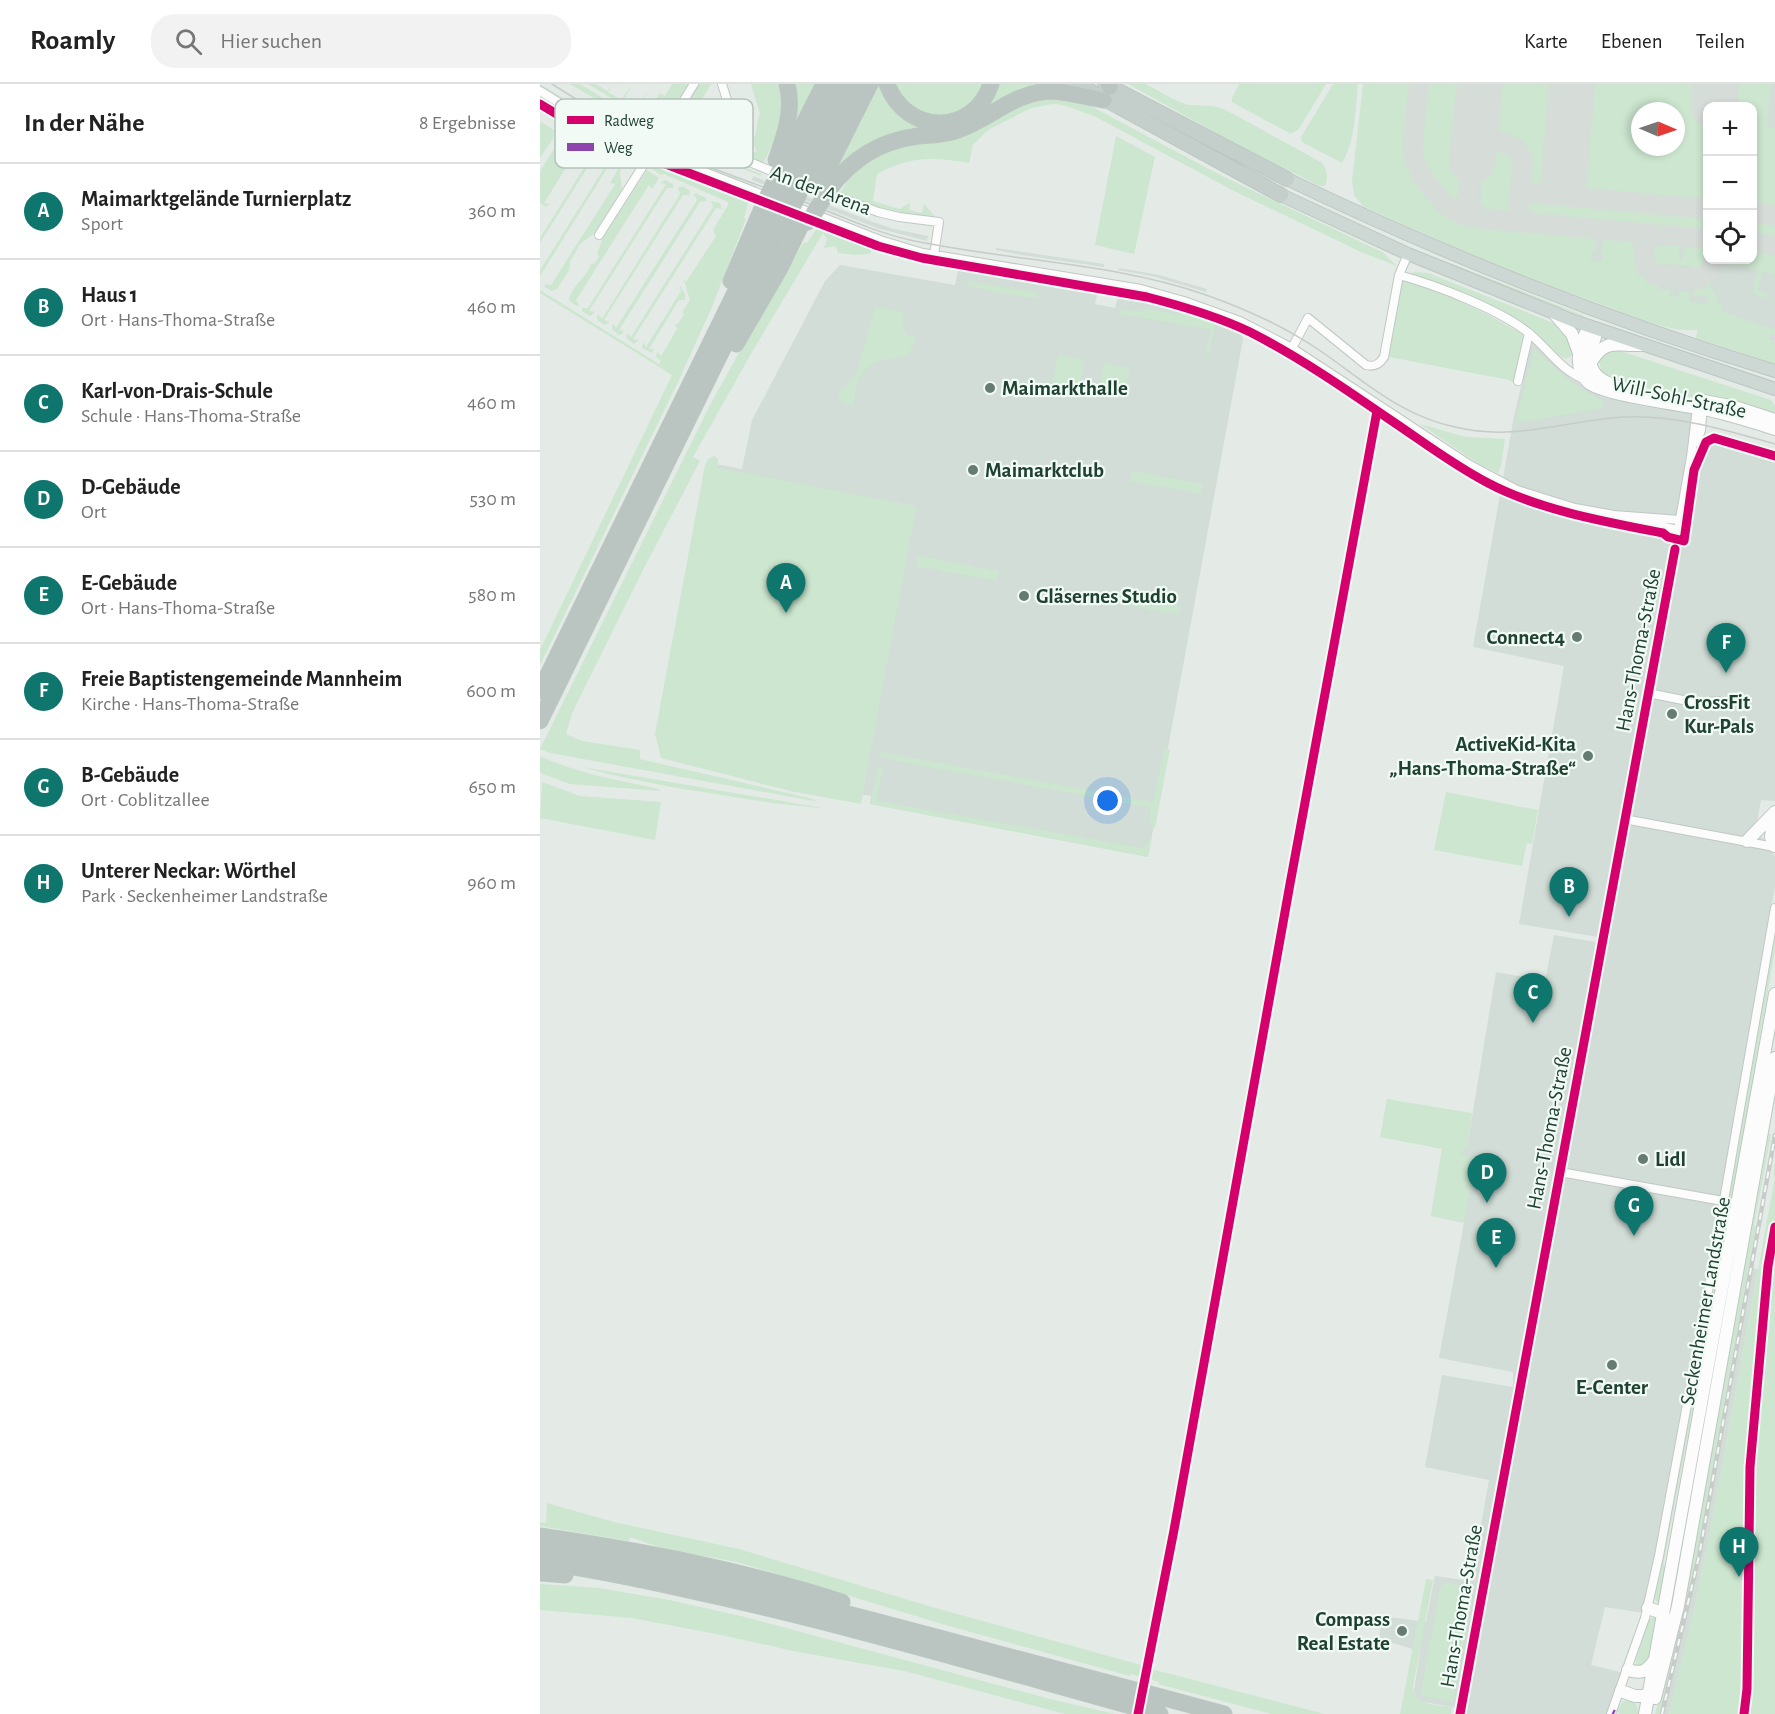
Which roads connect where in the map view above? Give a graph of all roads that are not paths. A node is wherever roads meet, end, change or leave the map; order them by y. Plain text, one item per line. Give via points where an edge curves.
1 (693, 84) edge
2 (723, 84) edge
3 (787, 84) edge
4 (824, 84) edge
5 (838, 84) edge
6 (854, 84) edge
7 (870, 84) edge
8 (887, 84) edge
9 (991, 84) edge
10 (1077, 84) edge
11 (1107, 89) edge
12 (540, 91) edge
13 (684, 99) edge
14 (727, 99) edge
15 (555, 101) edge
16 (753, 163) edge
17 (642, 168) edge
18 (693, 168) edge
19 (801, 177) junction
20 (1287, 179) joint
21 (1281, 195) joint
22 (783, 214) junction
23 (599, 235) dead end
24 (1408, 254) junction
25 (934, 255) junction
26 (1399, 275) junction
27 (1554, 313) junction
28 (1593, 321) junction
29 (1529, 333) junction
30 (1640, 345) junction
31 (1292, 348) junction
32 (1579, 353) junction
33 (701, 363) junction
34 (1591, 363) junction
35 (1560, 364) junction
36 (1775, 371) edge
37 (1586, 380) junction
38 (1518, 381) dead end
39 (1602, 381) junction
40 (1775, 389) edge
41 (1701, 406) junction
42 (694, 409) junction
43 (1722, 414) junction
44 (1775, 420) edge
45 (1702, 427) junction
46 (1775, 429) edge
47 (1691, 457) junction
48 (1614, 515) junction
49 (1680, 520) junction
50 (1678, 530) junction
51 (540, 691) edge
52 (1648, 693) junction
53 (1718, 701) dead end
54 (540, 721) edge
55 (1774, 813) edge
56 (1624, 819) junction
57 (1747, 841) junction
58 (1774, 847) edge
59 (1775, 908) edge
60 (1775, 994) edge
61 (1775, 1058) edge
62 (1560, 1172) junction
63 (1723, 1201) junction
64 (541, 1552) edge
65 (1648, 1608) junction
66 (1662, 1613) junction
67 (1670, 1644) junction
68 (1654, 1661) junction
69 (1628, 1670) junction
70 (1621, 1691) junction
71 (1635, 1696) junction
72 (1652, 1696) junction
73 (1160, 1714) edge
74 (1224, 1714) edge
75 (1460, 1714) edge
76 (1611, 1714) edge
77 (1645, 1714) edge
78 (1651, 1714) edge

1 - 13 street, bridge
2 - 14 street, An der Arena
3 - 19 highway via 789,121
4 - 19 highway
5 - 19 highway
6 - 19 highway
7 - 19 highway
8 - 9 highway via 892,98 910,115 938,123 972,112
10 - 11 highway
11 - 19 highway via 1041,92 1021,97 956,131 899,139 877,147 844,170
11 - 20 highway
11 - 21 highway
12 - 15 street
16 - 25 street, An der Arena via 878,212 939,222
17 - 23 street, bridge
18 - 25 street via 880,240
19 - 22 highway, bridge
19 - 22 highway
19 - 22 highway, bridge
20 - 28 main road via 1505,276
21 - 24 main road
22 - 33 highway
22 - 33 highway via 741,248
22 - 42 highway
22 - 42 highway via 797,236 712,388
24 - 26 street
24 - 27 main road
25 - 31 street via 1148,291 1224,315
26 - 29 street via 1479,306
26 - 31 street via 1383,357 1376,365 1366,365 1308,318
27 - 28 main road
27 - 32 main road, Will-Sohl-Straße via 1572,334
28 - 30 main road
28 - 32 main road
28 - 34 main road, Will-Sohl-Straße
28 - 36 main road via 1608,315
29 - 35 street
29 - 38 street
30 - 34 main road via 1606,345
30 - 40 main road
31 - 48 street via 1504,484 1555,503
32 - 35 street
32 - 37 main road, Will-Sohl-Straße via 1580,371
33 - 51 highway
34 - 39 main road, Will-Sohl-Straße via 1594,374
35 - 37 street
37 - 39 street
37 - 41 main road, Will-Sohl-Straße via 1605,391
39 - 41 main road, Will-Sohl-Straße
41 - 43 main road, Will-Sohl-Straße
41 - 44 main road, Will-Sohl-Straße via 1735,407
41 - 45 street, Hans-Thoma-Straße
41 - 47 street, Hans-Thoma-Straße
42 - 54 highway
43 - 45 street
43 - 46 main road, Will-Sohl-Straße
45 - 47 street, Hans-Thoma-Straße
47 - 49 street, Hans-Thoma-Straße
48 - 49 street
48 - 50 street
49 - 50 street, Hans-Thoma-Straße
50 - 52 street, Hans-Thoma-Straße
52 - 53 street, Hans-Thoma-Straße via 1698,703
52 - 56 street, Hans-Thoma-Straße
55 - 57 main road
55 - 58 main road
56 - 57 street
56 - 62 street, Hans-Thoma-Straße
57 - 58 street
59 - 63 street, Seckenheimer Landstraße
60 - 66 main road, Seckenheimer Landstraße
61 - 67 main road, Seckenheimer Landstraße
62 - 63 street
62 - 75 street, Hans-Thoma-Straße
63 - 65 street, Seckenheimer Landstraße
64 - 73 highway via 825,1622
64 - 74 highway via 602,1557 705,1578
65 - 66 main road
65 - 69 street, Seckenheimer Landstraße
66 - 67 main road
66 - 68 main road, Seckenheimer Landstraße
67 - 72 main road, Seckenheimer Landstraße
68 - 69 main road via 1642,1672
68 - 72 main road, Seckenheimer Landstraße
69 - 70 street, Seckenheimer Landstraße
70 - 71 main road
70 - 76 street
71 - 72 main road
71 - 77 main road
72 - 77 main road, Seckenheimer Landstraße
72 - 78 main road, Seckenheimer Landstraße

